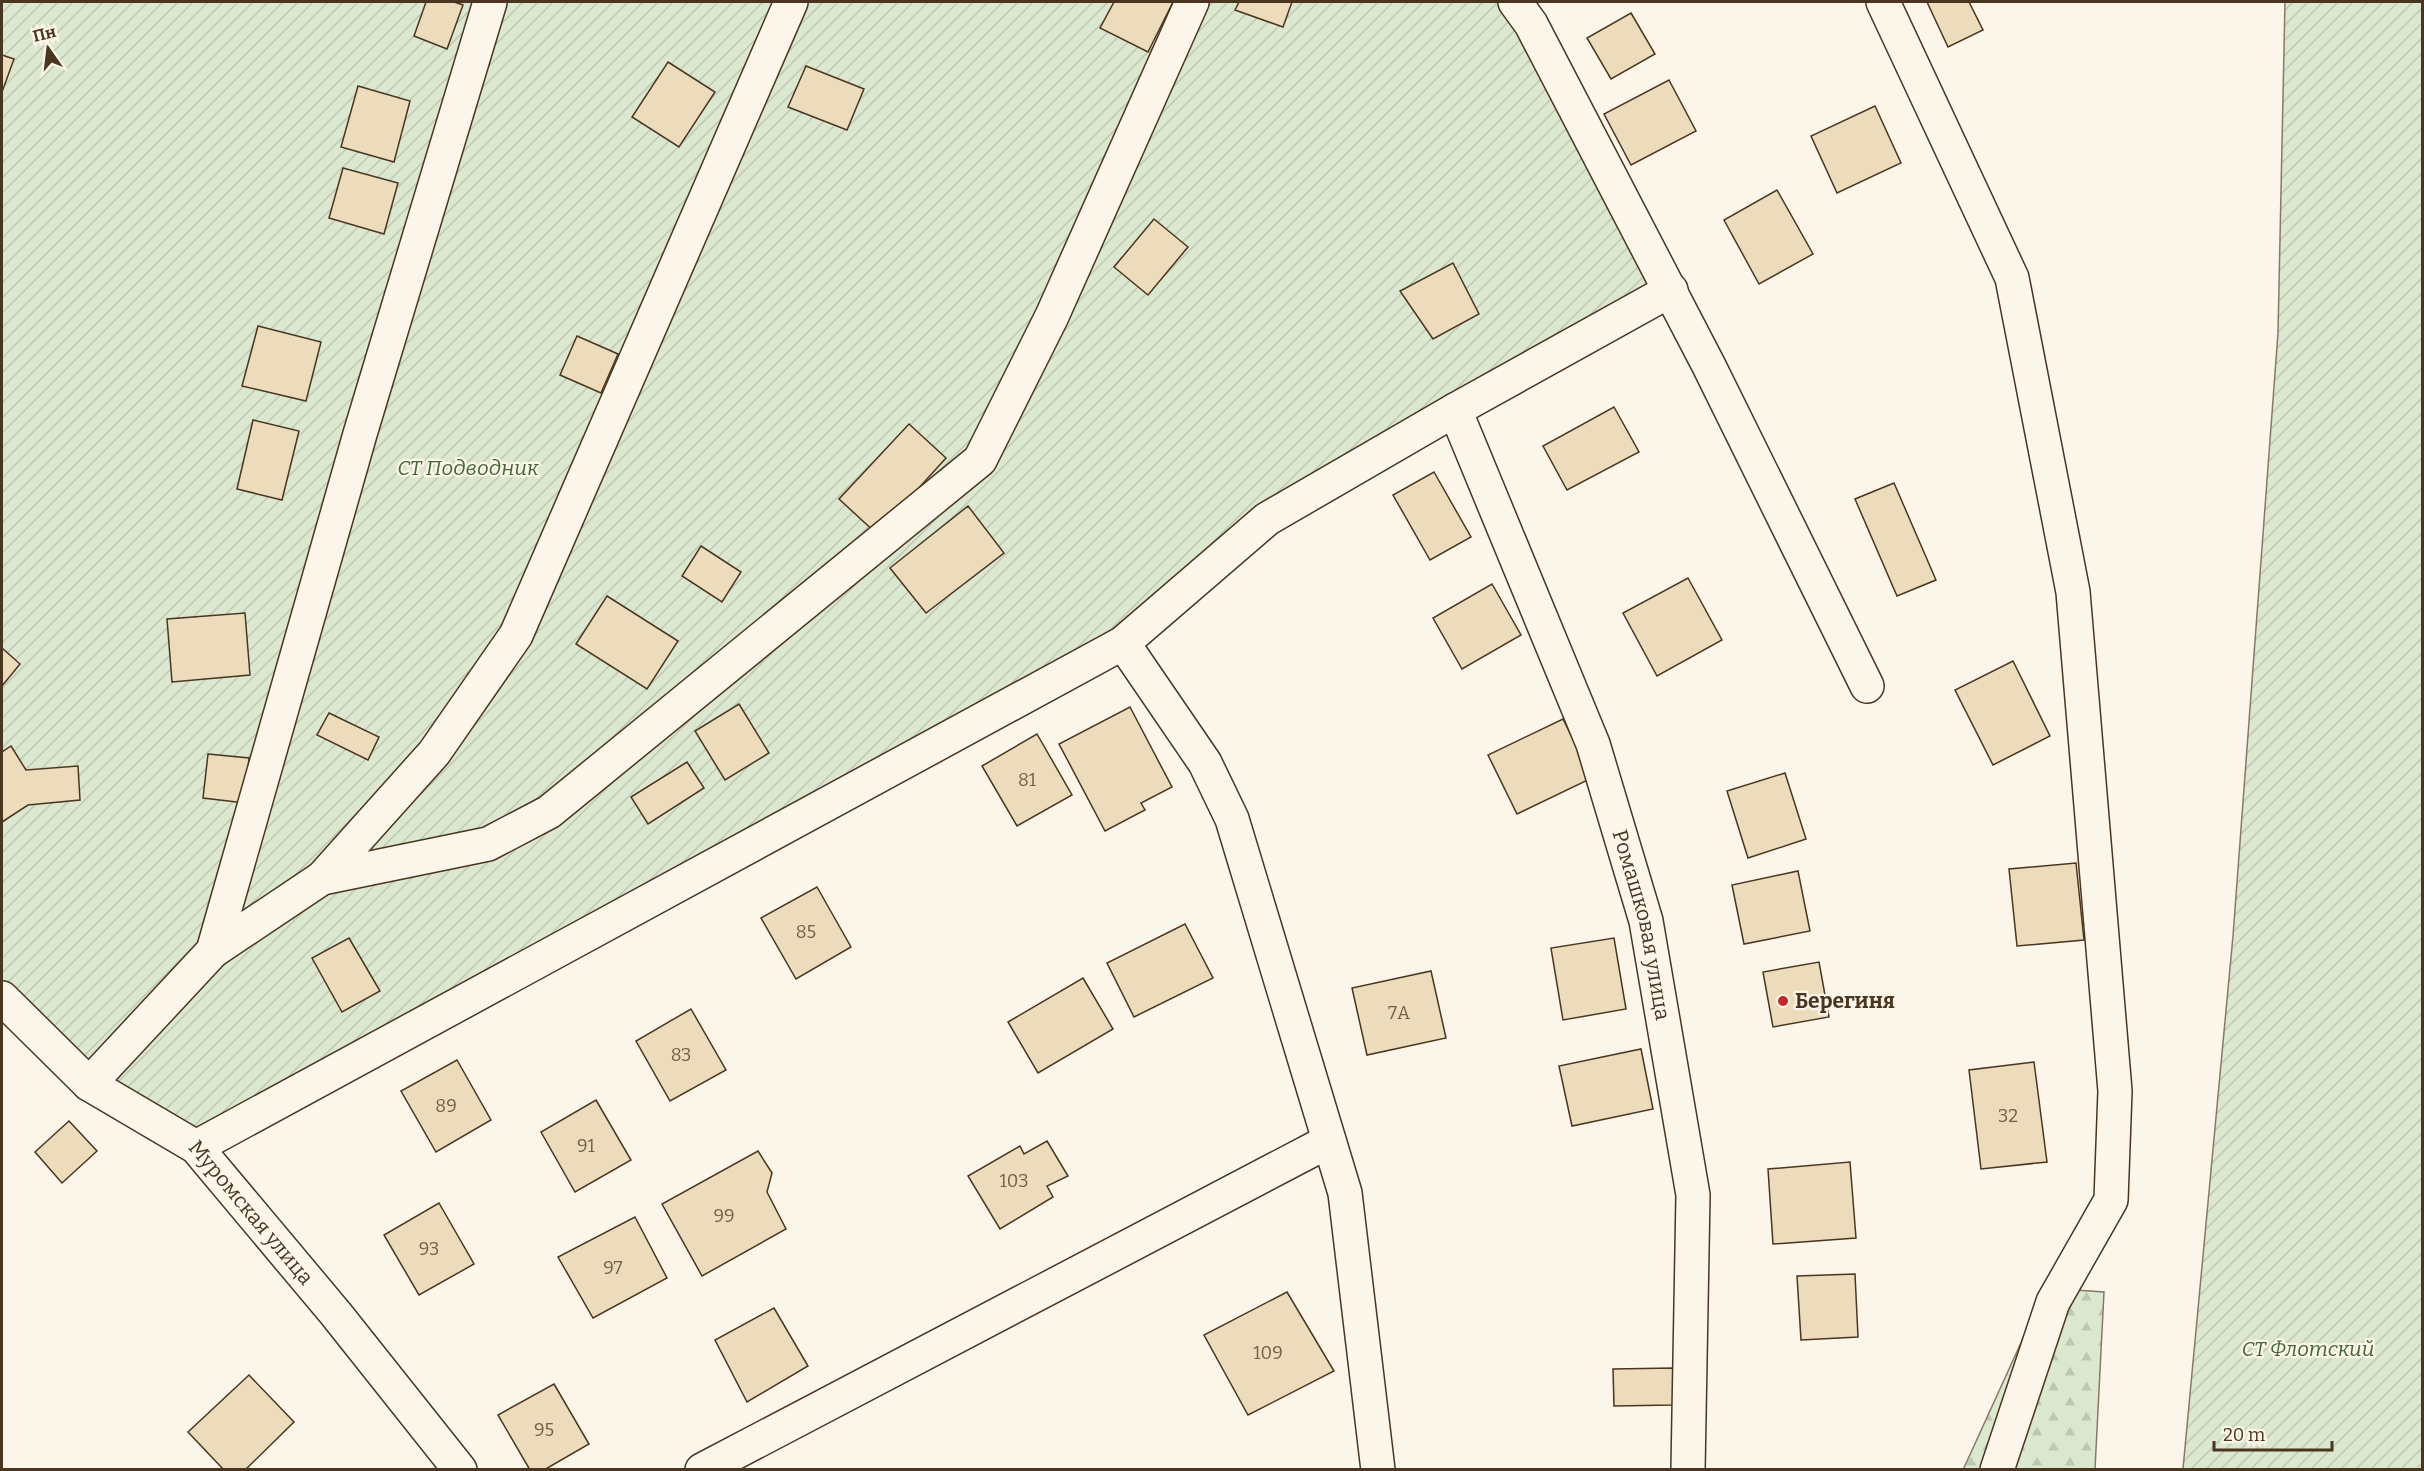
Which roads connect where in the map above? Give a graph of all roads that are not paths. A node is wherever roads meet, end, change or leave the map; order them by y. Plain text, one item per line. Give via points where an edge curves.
1 (490, 2) edge
2 (791, 2) edge
3 (1192, 2) edge
4 (1515, 2) edge
5 (1883, 2) edge
6 (1671, 290) junction
7 (1455, 410) junction
8 (1123, 643) junction
9 (1867, 686) dead end
10 (322, 878) junction
11 (213, 951) junction
12 (2, 998) edge
13 (89, 1084) junction
14 (1329, 1141) junction
15 (196, 1147) junction
16 (460, 1470) edge
17 (702, 1470) edge
18 (1378, 1470) edge
19 (1688, 1470) edge
20 (1997, 1470) edge

1 - 11 street via 360,434
2 - 10 street via 516,635 434,753
3 - 10 street via 1052,316 980,460 549,812 488,844
4 - 6 street via 1531,24
5 - 20 street via 2012,278 2073,592 2114,1079 2111,1200 2053,1302
6 - 7 street
6 - 9 street
7 - 8 street via 1267,519
7 - 19 street, Ромашковая улица via 1593,744 1646,921 1693,1195
8 - 14 street via 1205,764 1232,819
8 - 15 street
10 - 11 street
11 - 13 street
12 - 13 street, Муромская улица
13 - 15 street, Муромская улица
14 - 17 street
14 - 18 street via 1345,1193
15 - 16 street, Муромская улица

